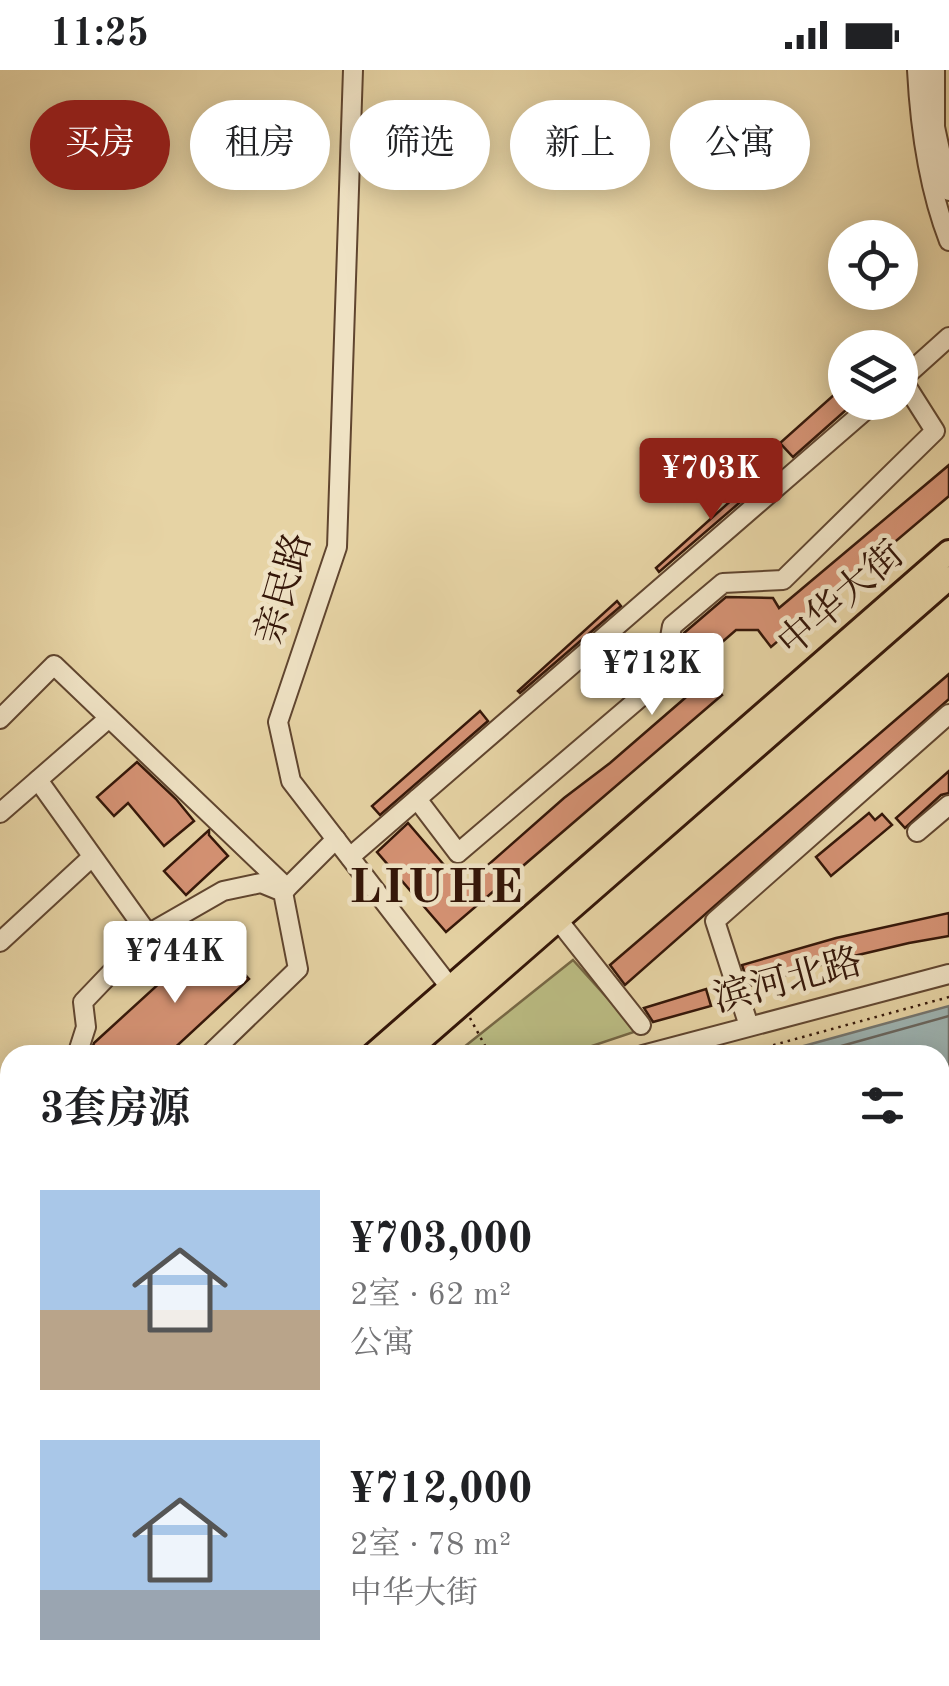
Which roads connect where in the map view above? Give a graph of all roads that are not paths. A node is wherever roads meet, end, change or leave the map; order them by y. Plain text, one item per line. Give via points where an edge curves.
1 (353, 70) edge
2 (917, 70) edge
3 (936, 70) edge
4 (949, 191) edge
5 (949, 241) edge
6 (949, 338) edge
7 (918, 365) edge
8 (918, 406) edge
9 (854, 420) edge
10 (949, 552) edge
11 (949, 578) edge
12 (949, 714) edge
13 (109, 718) junction
14 (0, 719) edge
15 (38, 780) junction
16 (417, 799) junction
17 (949, 805) edge
18 (0, 813) edge
19 (917, 832) dead end
20 (336, 839) junction
21 (92, 857) junction
22 (350, 857) junction
23 (285, 890) junction
24 (558, 920) junction
25 (148, 934) junction
26 (0, 942) edge
27 (949, 974) edge
28 (456, 996) junction
29 (642, 1025) dead end
30 (749, 1026) junction
31 (80, 1045) edge
32 (219, 1045) edge
33 (388, 1045) edge
34 (412, 1045) edge
35 (680, 1045) edge

1 - 20 street, 亲民路 via 337,548 278,722 291,780
2 - 5 street via 920,126
3 - 4 street via 935,127
6 - 7 street
8 - 16 street via 935,431 783,580 722,583 672,626 663,678 458,853
9 - 16 street
10 - 28 main road, 中华大街
11 - 24 main road, 中华大街
12 - 30 street via 715,921
13 - 14 street via 54,665
13 - 15 street
13 - 23 street
15 - 18 street
15 - 21 street
16 - 22 street
17 - 19 street
20 - 22 street, 亲民路
20 - 23 street
21 - 25 street
21 - 26 street
22 - 28 street, 亲民路
23 - 25 street via 260,883 223,891
23 - 32 street via 298,970
24 - 28 main road, 中华大街
24 - 29 street
25 - 31 street via 83,1002
27 - 30 street, 滨河北路
28 - 33 main road, 中华大街
28 - 34 main road, 中华大街
30 - 35 street, 滨河北路

